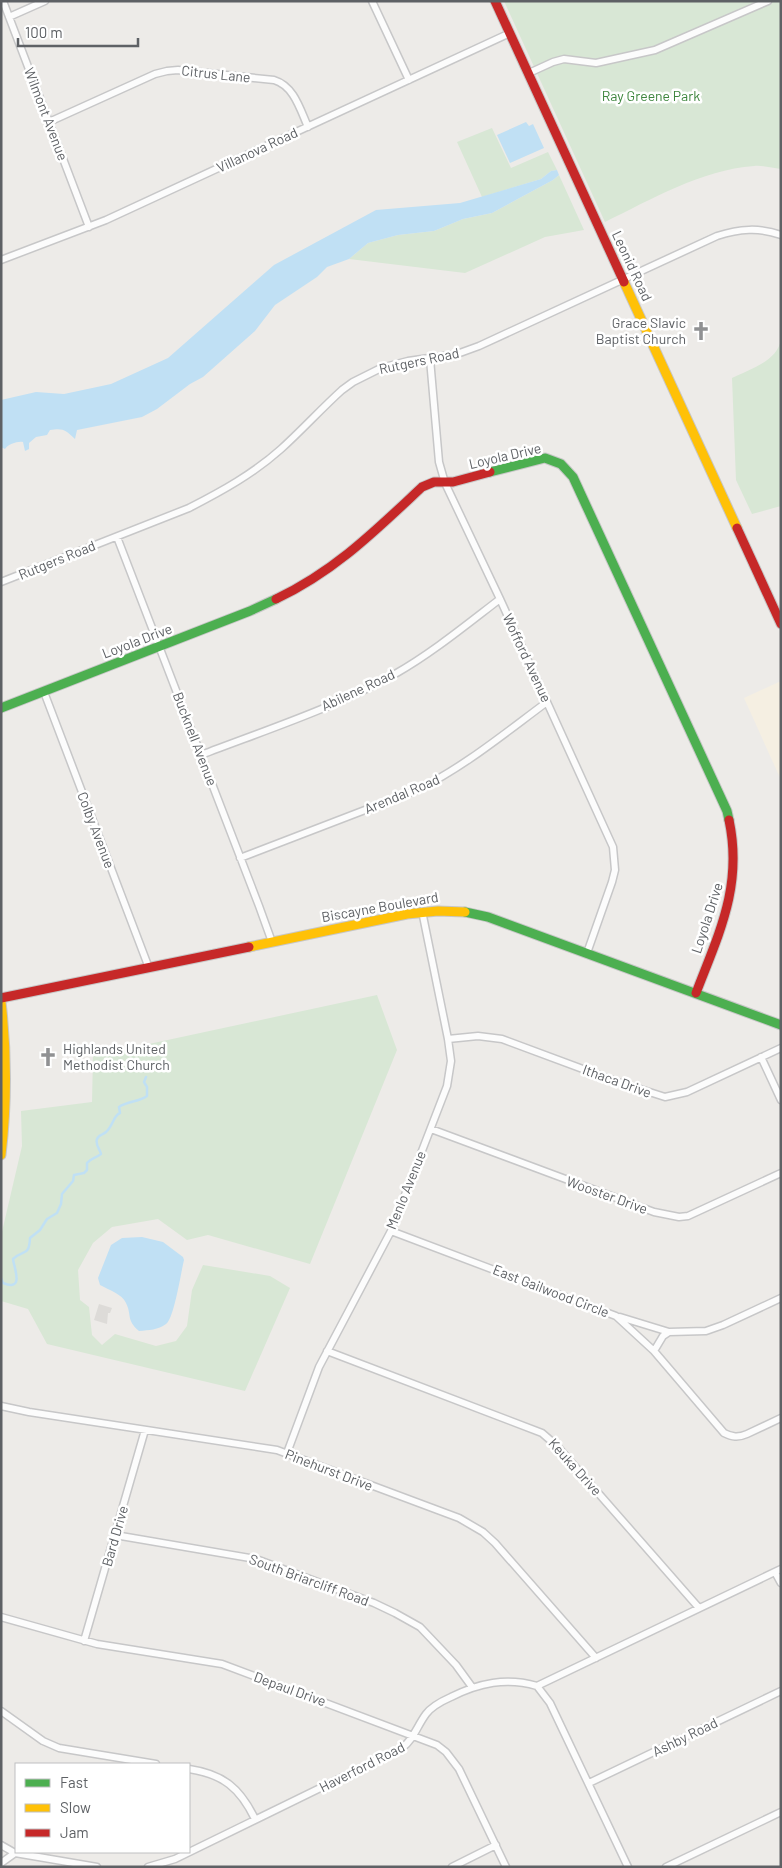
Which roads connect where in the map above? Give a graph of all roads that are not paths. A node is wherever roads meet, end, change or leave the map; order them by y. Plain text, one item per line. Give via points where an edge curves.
1 (3, 1) edge
2 (45, 1) edge
3 (372, 1) edge
4 (495, 1) edge
5 (768, 1) edge
6 (9, 18) junction
7 (510, 33) junction
8 (529, 73) junction
9 (409, 80) junction
10 (49, 122) junction
11 (308, 127) junction
12 (90, 227) junction
13 (781, 235) edge
14 (1, 260) edge
15 (623, 279) junction
16 (430, 359) junction
17 (445, 483) junction
18 (117, 537) junction
19 (1, 582) edge
20 (500, 599) junction
21 (781, 624) edge
22 (159, 647) junction
23 (44, 692) junction
24 (548, 702) junction
25 (1, 708) edge
26 (201, 755) junction
27 (240, 858) junction
28 (422, 912) junction
29 (272, 942) junction
30 (587, 953) junction
31 (149, 968) junction
32 (696, 993) junction
33 (1, 998) edge
34 (1, 1002) edge
35 (781, 1025) edge
36 (448, 1039) junction
37 (781, 1048) edge
38 (761, 1057) junction
39 (781, 1100) edge
40 (431, 1129) junction
41 (1, 1155) edge
42 (781, 1173) edge
43 (391, 1231) junction
44 (781, 1298) edge
45 (616, 1316) junction
46 (669, 1332) junction
47 (327, 1351) junction
48 (654, 1351) junction
49 (1, 1406) edge
50 (781, 1418) edge
51 (145, 1430) junction
52 (287, 1453) junction
53 (114, 1536) junction
54 (778, 1571) edge
55 (781, 1583) edge
56 (699, 1608) junction
57 (1, 1617) edge
58 (84, 1641) junction
59 (596, 1658) junction
60 (537, 1686) junction
61 (472, 1687) junction
62 (781, 1691) edge
63 (1, 1712) edge
64 (414, 1736) junction
65 (150, 1763) edge
66 (190, 1769) edge
67 (588, 1783) junction
68 (781, 1812) edge
69 (255, 1819) junction
70 (1, 1845) edge
71 (496, 1845) junction
72 (190, 1852) edge
73 (14, 1853) junction
74 (187, 1853) edge
75 (1, 1863) edge
76 (98, 1867) edge
77 (148, 1867) edge
78 (452, 1867) edge
79 (506, 1867) edge
80 (628, 1867) edge
81 (666, 1867) edge

1 - 6 street, Wilmont Avenue
2 - 6 street
3 - 9 street
4 - 7 street, Leonid Road
5 - 8 street via 655,50 596,63 564,59
6 - 10 street, Wilmont Avenue
7 - 8 street, Leonid Road
7 - 9 street, Villanova Road
8 - 15 street, Leonid Road
9 - 11 street, Villanova Road
10 - 11 street, Citrus Lane via 155,74 178,70 282,82 292,92
10 - 12 street, Wilmont Avenue
11 - 12 street, Villanova Road
12 - 14 street, Villanova Road
13 - 15 street, Rutgers Road via 758,230 732,231
15 - 16 street, Rutgers Road via 479,346
15 - 21 street, Leonid Road
16 - 17 street, Wofford Avenue via 439,462
16 - 18 street, Rutgers Road via 381,368 354,382 281,449 243,478 190,508
17 - 20 street, Wofford Avenue
17 - 22 street, Loyola Drive via 434,482 422,487 334,566 297,589 250,612
17 - 32 street, Loyola Drive via 545,458 561,464 573,477 727,811 735,862 732,891
18 - 19 street, Rutgers Road
18 - 22 street, Bucknell Avenue
20 - 24 street, Wofford Avenue
20 - 26 street, Abilene Road via 394,675 340,701
22 - 23 street, Loyola Drive
22 - 26 street, Bucknell Avenue
23 - 25 street, Loyola Drive
23 - 31 street, Colby Avenue
24 - 27 street, Arendal Road via 437,781
24 - 30 street, Wofford Avenue via 613,847 615,870
26 - 27 street, Bucknell Avenue
27 - 29 street, Bucknell Avenue
28 - 29 street, Biscayne Boulevard
28 - 30 street, Biscayne Boulevard via 446,909 473,913
28 - 36 street, Menlo Avenue
29 - 31 street, Biscayne Boulevard
30 - 32 street, Biscayne Boulevard
31 - 33 street, Biscayne Boulevard
32 - 35 street, Biscayne Boulevard
34 - 41 street via 7,1088
36 - 38 street, Ithaca Drive via 502,1038 665,1097 687,1092
36 - 40 street, Menlo Avenue via 450,1072
37 - 38 street, Ithaca Drive
38 - 39 street
40 - 42 street, Wooster Drive via 669,1216 688,1216
40 - 43 street, Menlo Avenue
43 - 45 street, East Gailwood Circle
43 - 47 street, Menlo Avenue
44 - 46 street via 723,1325 687,1333
45 - 46 street
45 - 48 street, East Gailwood Circle
46 - 48 street
47 - 52 street, Menlo Avenue
47 - 56 street, Keuka Drive via 542,1433
48 - 50 street, East Gailwood Circle via 724,1433 741,1436
49 - 51 street, Pinehurst Drive
51 - 52 street, Pinehurst Drive
51 - 53 street, Bard Drive
52 - 59 street, Pinehurst Drive via 459,1518 483,1532
53 - 58 street, Bard Drive
53 - 61 street, South Briarcliff Road via 256,1559 374,1603 420,1627
54 - 55 street
54 - 56 street
56 - 59 street
57 - 58 street, Depaul Drive
58 - 64 street, Depaul Drive via 222,1664
59 - 60 street
60 - 61 street, Haverford Road via 510,1681
60 - 67 street via 550,1703
61 - 64 street, Haverford Road via 432,1708
62 - 67 street, Ashby Road
63 - 65 street via 54,1747
64 - 69 street, Haverford Road via 402,1748
64 - 71 street, Depaul Drive via 437,1745 456,1763
66 - 69 street via 211,1774 229,1784 244,1799
67 - 80 street
68 - 81 street
69 - 72 street, Haverford Road
70 - 73 street
71 - 78 street
71 - 79 street, Depaul Drive
73 - 75 street
73 - 76 street
74 - 77 street, Haverford Road

